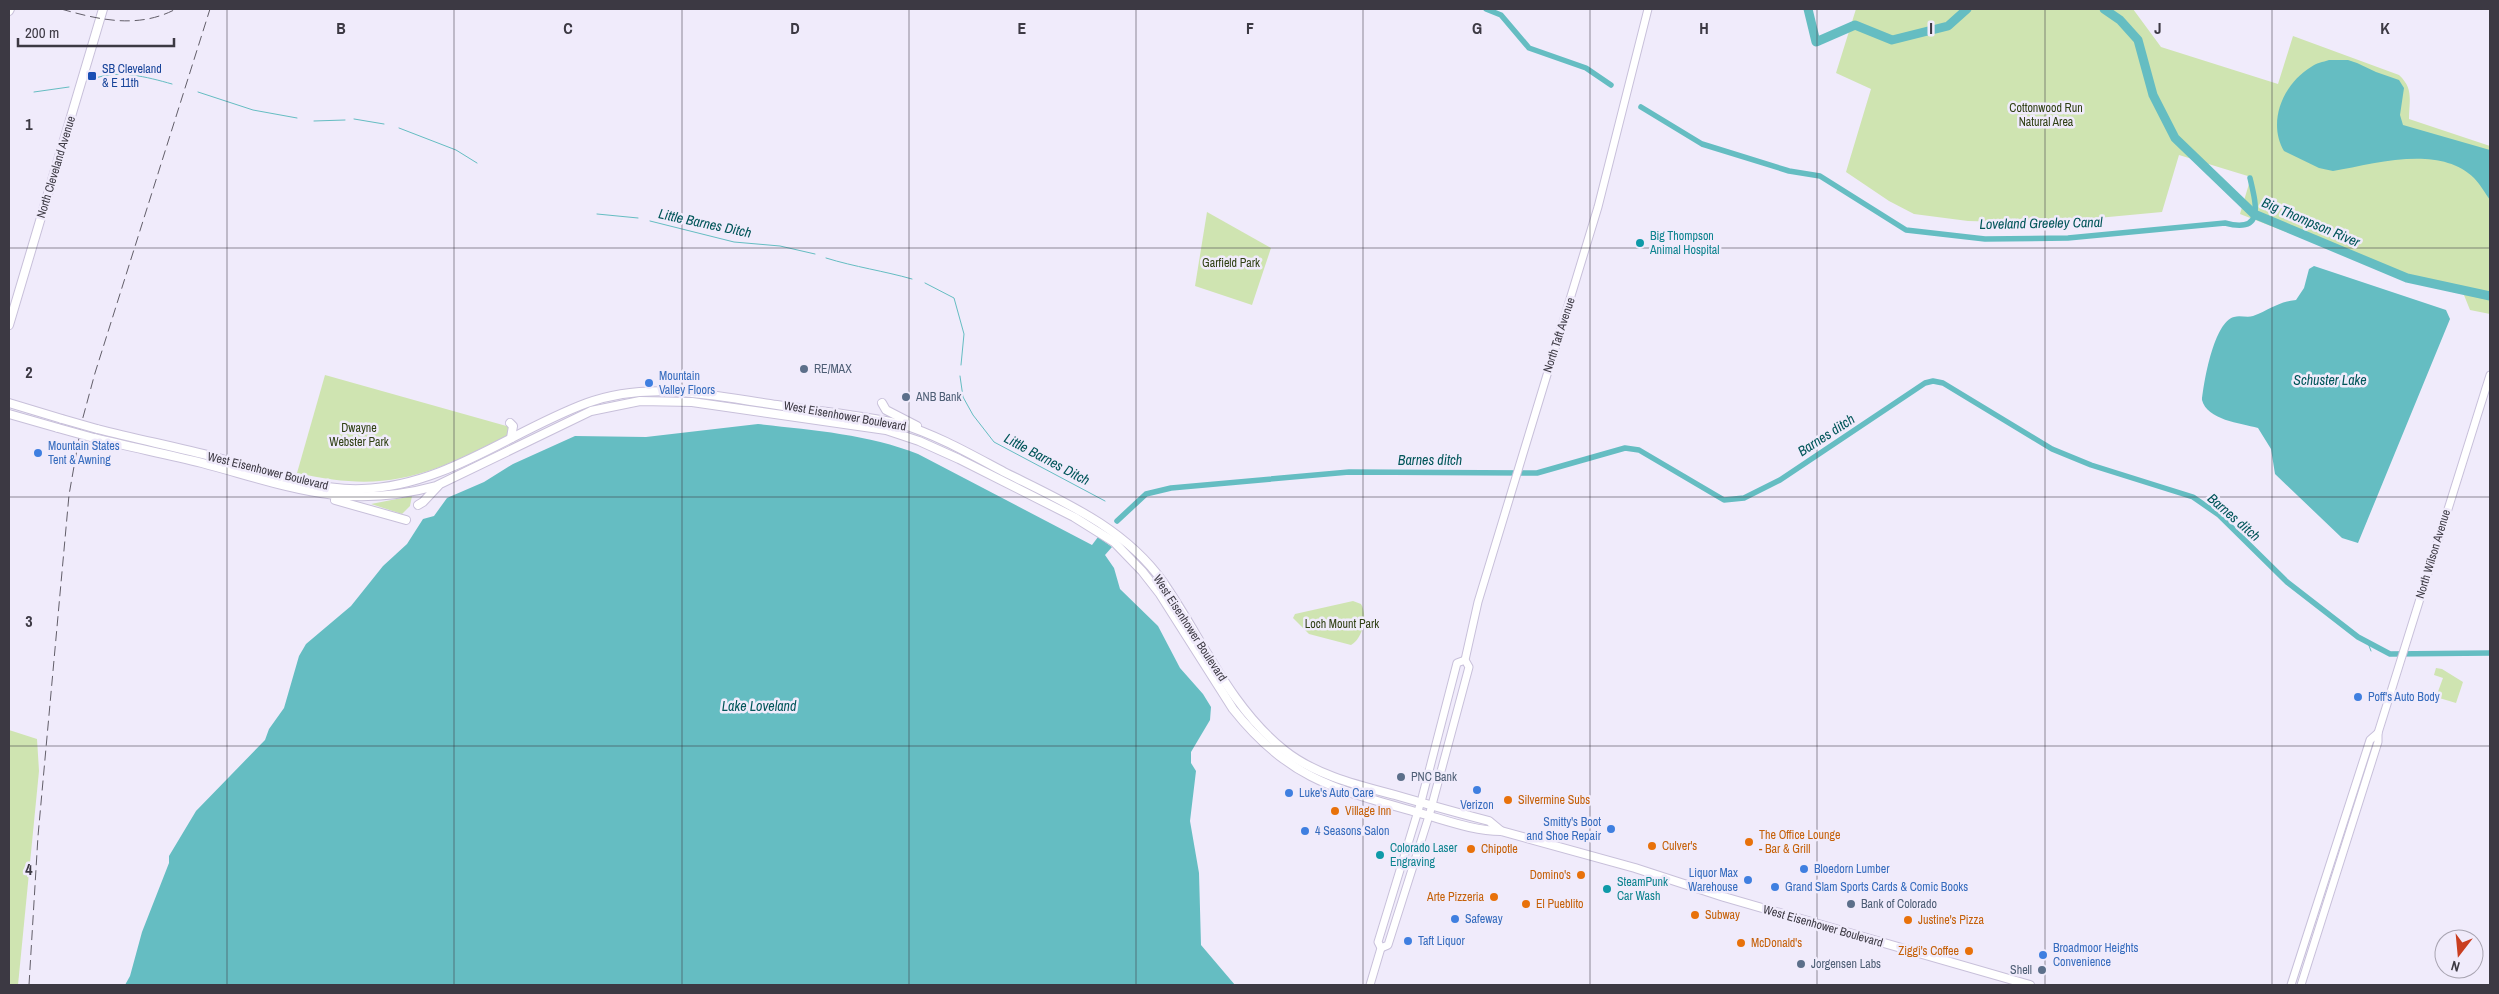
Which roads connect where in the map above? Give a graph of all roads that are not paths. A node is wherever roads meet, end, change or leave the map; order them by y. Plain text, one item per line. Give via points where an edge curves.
1 (103, 9) edge
2 (1648, 9) edge
3 (9, 325) edge
4 (2490, 376) edge
5 (665, 390) junction
6 (652, 400) junction
7 (9, 403) edge
8 (882, 403) dead end
9 (9, 414) edge
10 (510, 422) dead end
11 (919, 430) junction
12 (511, 438) junction
13 (438, 485) junction
14 (324, 495) junction
15 (418, 505) dead end
16 (406, 520) dead end
17 (1465, 660) junction
18 (2378, 732) junction
19 (1420, 802) junction
20 (1432, 805) junction
21 (1417, 812) junction
22 (1429, 816) junction
23 (1501, 831) junction
24 (1381, 948) junction
25 (1370, 985) edge
26 (2030, 985) edge
27 (2291, 985) edge
28 (2301, 985) edge

1 - 3 highway, North Cleveland Avenue
2 - 17 main road, North Taft Avenue via 1598,207 1478,602
4 - 18 main road, North Wilson Avenue
5 - 6 highway via 662,396
5 - 11 highway, West Eisenhower Boulevard via 870,418
5 - 12 highway, West Eisenhower Boulevard via 615,395 589,402
6 - 13 highway, West Eisenhower Boulevard via 591,411
6 - 21 highway, West Eisenhower Boulevard via 692,402 886,430 939,449 1074,517 1114,542 1142,571 1233,709 1270,750 1320,782
7 - 12 highway, West Eisenhower Boulevard, bridge via 305,482 360,489 400,484 439,474
8 - 11 highway via 886,410 916,425
9 - 14 highway, West Eisenhower Boulevard, bridge
10 - 12 highway via 513,426
11 - 19 highway, West Eisenhower Boulevard via 1083,512 1117,534 1162,580 1236,697 1256,723 1284,750 1341,779
13 - 14 highway, West Eisenhower Boulevard via 387,496
13 - 15 highway
14 - 16 highway
17 - 19 main road, North Taft Avenue via 1457,663
17 - 20 main road, North Taft Avenue via 1469,667
18 - 27 main road, North Wilson Avenue via 2370,740
18 - 28 main road, North Wilson Avenue via 2378,742
19 - 20 highway, West Eisenhower Boulevard
19 - 21 main road, North Taft Avenue
20 - 22 main road, North Taft Avenue
20 - 23 highway, West Eisenhower Boulevard via 1489,821
21 - 22 highway, West Eisenhower Boulevard
21 - 24 main road, North Taft Avenue via 1378,942
22 - 23 highway, West Eisenhower Boulevard via 1486,831
22 - 24 main road, North Taft Avenue via 1388,945
23 - 26 highway, West Eisenhower Boulevard
24 - 25 main road, North Taft Avenue

